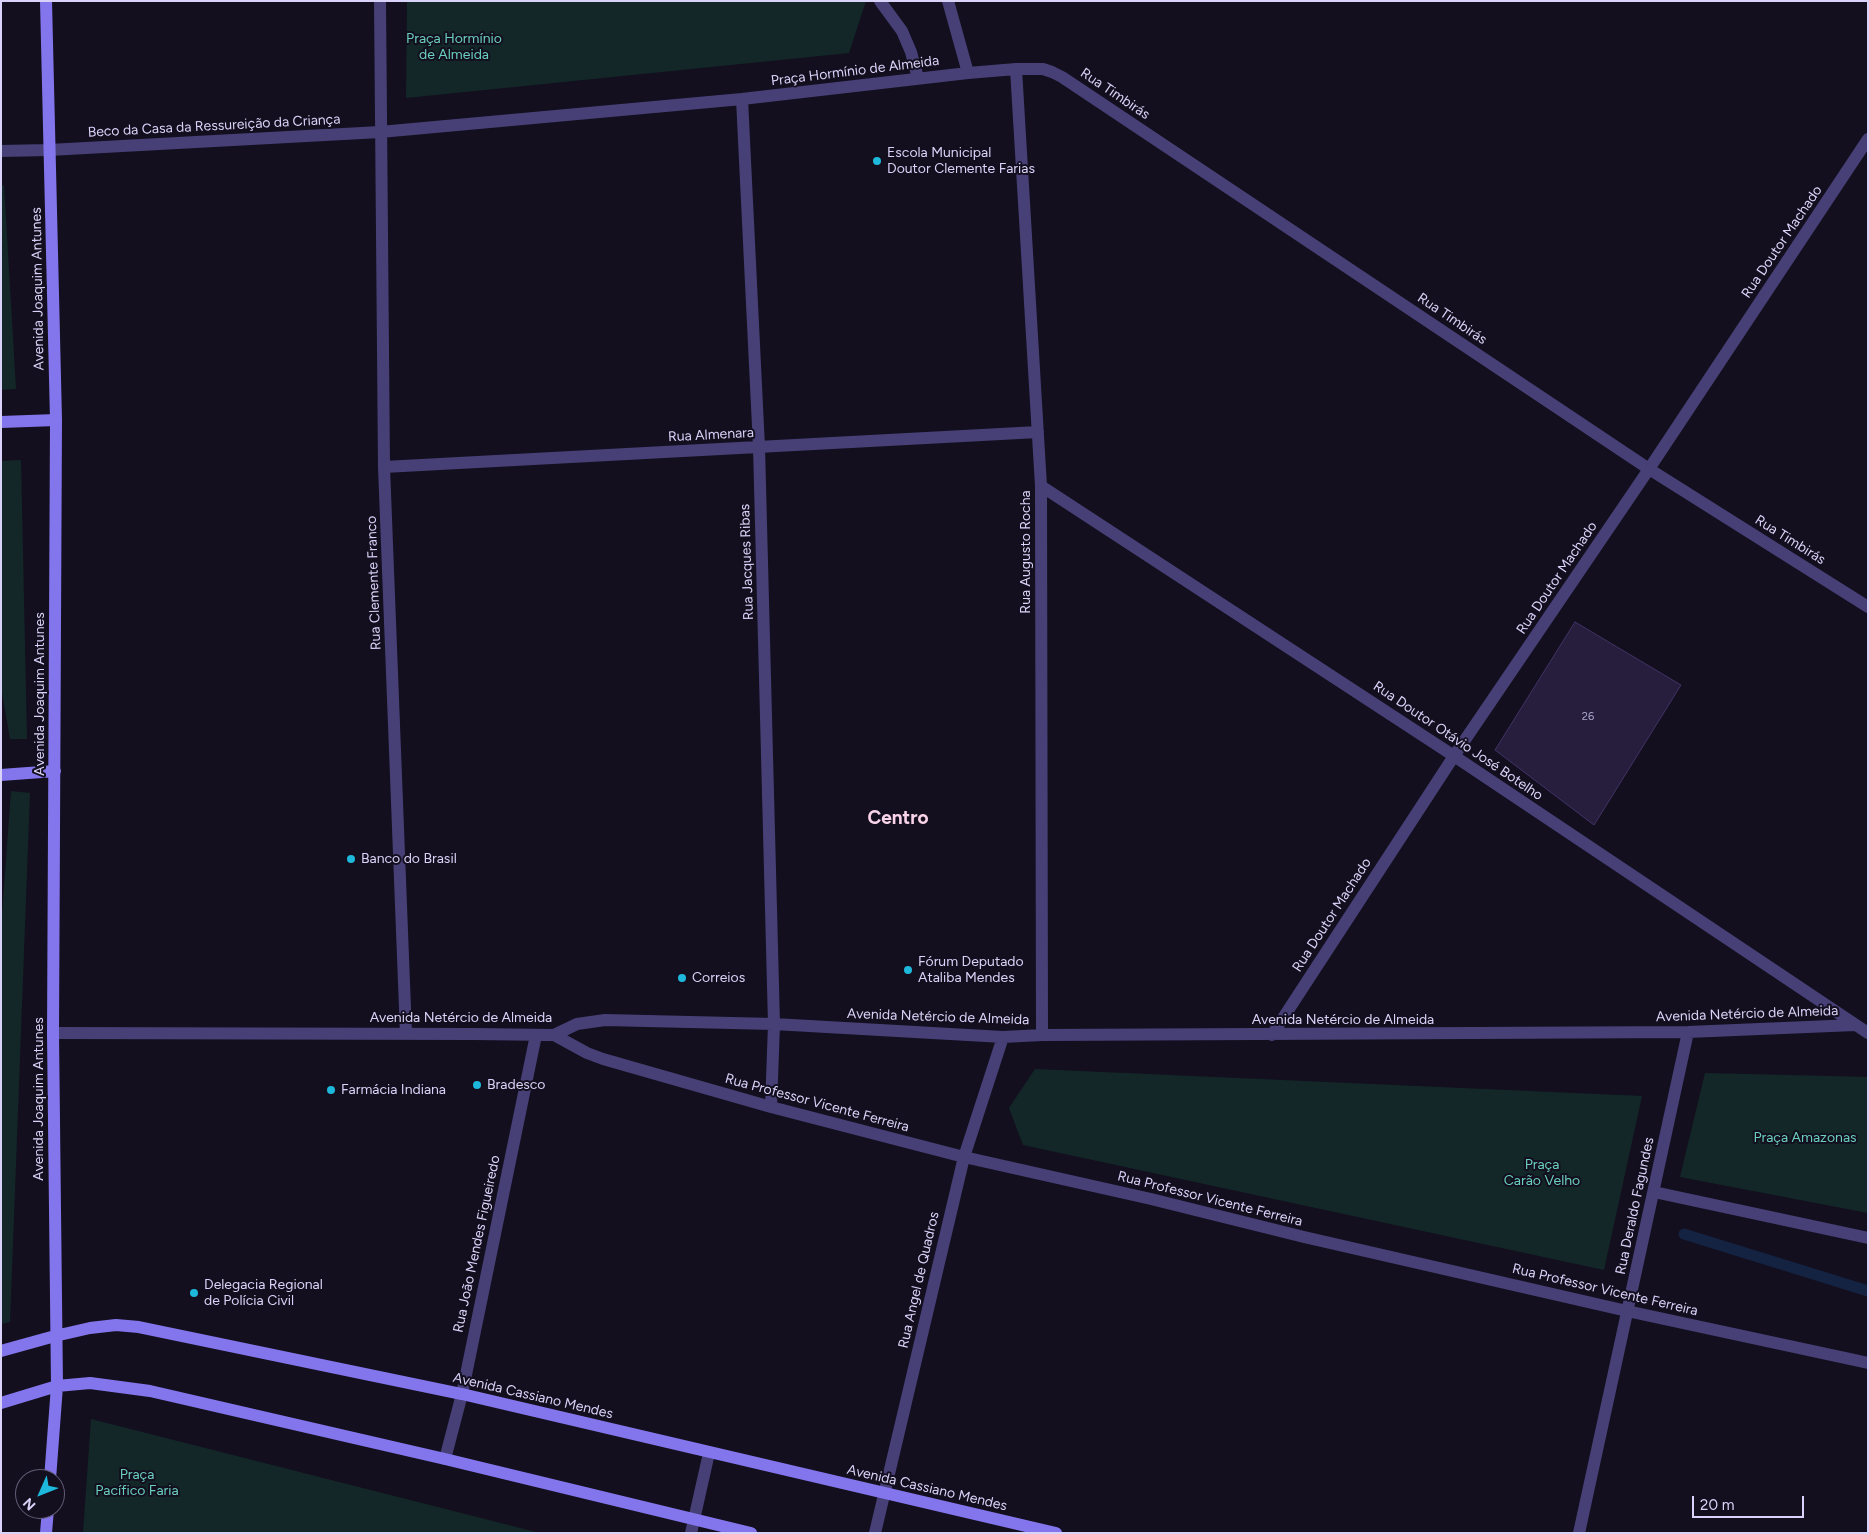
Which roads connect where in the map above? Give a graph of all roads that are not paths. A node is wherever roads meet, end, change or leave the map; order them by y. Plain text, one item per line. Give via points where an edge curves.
1 (46, 1) edge
2 (380, 1) edge
3 (880, 1) edge
4 (948, 1) edge
5 (1016, 69) junction
6 (968, 73) junction
7 (918, 78) junction
8 (742, 100) junction
9 (380, 132) junction
10 (1868, 139) edge
11 (49, 150) junction
12 (1, 151) edge
13 (56, 420) junction
14 (1, 422) edge
15 (1038, 432) junction
16 (759, 448) junction
17 (384, 467) junction
18 (1649, 469) junction
19 (1041, 486) junction
20 (1868, 607) edge
21 (1454, 756) junction
22 (55, 771) junction
23 (1, 775) edge
24 (774, 1024) junction
25 (1855, 1025) junction
26 (1688, 1032) junction
27 (1868, 1032) edge
28 (54, 1033) junction
29 (406, 1034) junction
30 (536, 1034) junction
31 (554, 1035) junction
32 (1042, 1035) junction
33 (1272, 1035) junction
34 (1004, 1038) junction
35 (771, 1107) junction
36 (964, 1157) junction
37 (1654, 1192) junction
38 (1868, 1238) edge
39 (1627, 1311) junction
40 (55, 1336) junction
41 (1, 1352) edge
42 (1868, 1363) edge
43 (57, 1386) junction
44 (462, 1394) junction
45 (1, 1404) edge
46 (709, 1453) junction
47 (446, 1459) junction
48 (51, 1469) edge
49 (885, 1494) junction
50 (47, 1519) edge
51 (694, 1520) junction
52 (46, 1533) edge
53 (691, 1533) edge
54 (751, 1533) edge
55 (875, 1533) edge
56 (1056, 1533) edge
57 (1579, 1533) edge

1 - 11 main road, Avenida Joaquim Antunes
2 - 9 street
3 - 7 street via 902,31
4 - 6 street
5 - 6 street, Praça Hormínio de Almeida
5 - 15 street, Rua Augusto Rocha
5 - 18 street, Rua Timbirás via 1043,69 1062,77
6 - 7 street, Praça Hormínio de Almeida
7 - 8 street, Praça Hormínio de Almeida
8 - 9 street, Praça Hormínio de Almeida
8 - 16 street, Rua Jacques Ribas
9 - 11 street, Beco da Casa da Ressureição da Criança
9 - 17 street, Rua Clemente Franco
10 - 18 street, Rua Doutor Machado
11 - 12 street, Beco da Casa da Ressureição da Criança
11 - 13 main road, Avenida Joaquim Antunes
13 - 14 main road
13 - 22 main road, Avenida Joaquim Antunes
15 - 16 street, Rua Almenara
15 - 19 street, Rua Augusto Rocha
16 - 17 street, Rua Almenara
16 - 24 street, Rua Jacques Ribas
17 - 29 street, Rua Clemente Franco
18 - 20 street, Rua Timbirás
18 - 21 street, Rua Doutor Machado
19 - 21 street, Rua Doutor Otávio José Botelho
19 - 32 street, Rua Augusto Rocha
21 - 25 street, Rua Doutor Otávio José Botelho
21 - 33 street, Rua Doutor Machado
22 - 23 main road
22 - 28 main road, Avenida Joaquim Antunes
24 - 31 street, Avenida Netércio de Almeida via 605,1020 577,1024
24 - 34 street, Avenida Netércio de Almeida
24 - 35 street, Rua Jacques Ribas
25 - 26 street, Avenida Netércio de Almeida
25 - 27 street
26 - 33 street, Avenida Netércio de Almeida
26 - 37 street, Rua Deraldo Fagundes
28 - 29 street, Avenida Netércio de Almeida
28 - 40 main road, Avenida Joaquim Antunes
29 - 30 street, Avenida Netércio de Almeida
30 - 31 street, Avenida Netércio de Almeida
30 - 44 street, Rua João Mendes Figueiredo
31 - 35 street, Rua Professor Vicente Ferreira via 603,1059
32 - 33 street, Avenida Netércio de Almeida
32 - 34 street, Avenida Netércio de Almeida
34 - 36 street, Rua Angel de Quadros
35 - 36 street, Rua Professor Vicente Ferreira
36 - 39 street, Rua Professor Vicente Ferreira
36 - 49 street, Rua Angel de Quadros
37 - 38 street
37 - 39 street, Rua Deraldo Fagundes
39 - 42 street, Rua Professor Vicente Ferreira
39 - 57 street, Rua Deraldo Fagundes
40 - 41 main road, Avenida Cassiano Mendes
40 - 43 main road, Avenida Joaquim Antunes
40 - 44 main road, Avenida Cassiano Mendes via 116,1325 139,1327
43 - 45 main road
43 - 47 main road via 90,1384 150,1391
43 - 48 main road
44 - 46 main road, Avenida Cassiano Mendes
44 - 47 street, Rua João Mendes Figueiredo
46 - 49 main road, Avenida Cassiano Mendes
46 - 51 street
47 - 51 main road
49 - 55 street, Rua Angel de Quadros
49 - 56 main road, Avenida Cassiano Mendes
50 - 52 main road
51 - 53 street
51 - 54 main road

